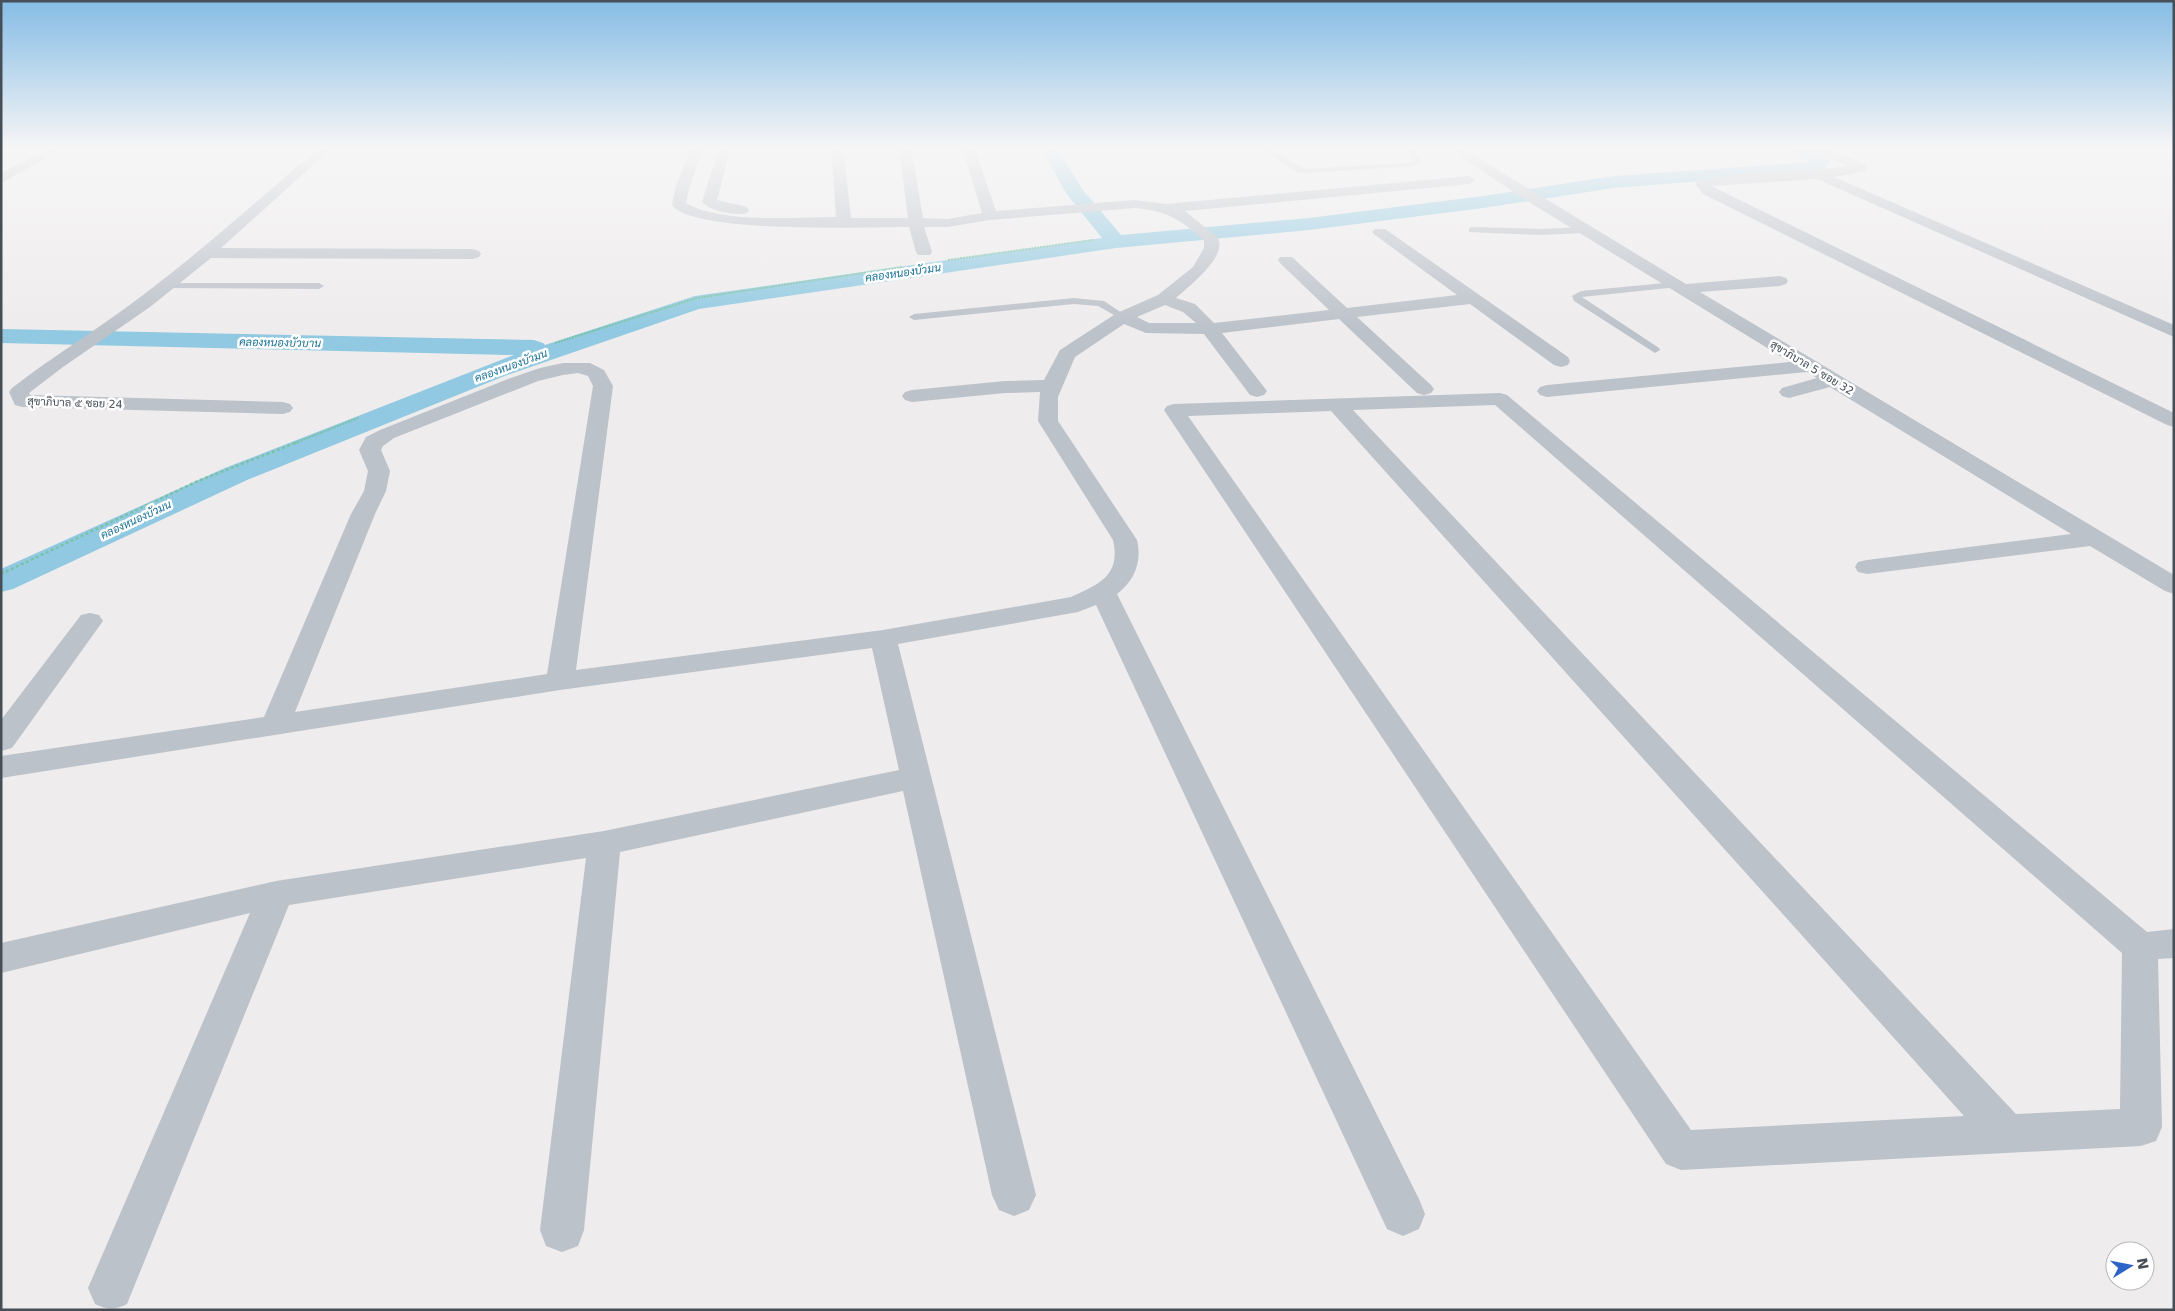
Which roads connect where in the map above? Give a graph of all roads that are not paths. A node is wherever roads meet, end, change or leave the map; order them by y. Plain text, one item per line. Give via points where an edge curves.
1 (257, 208) edge
2 (683, 208) edge
3 (728, 208) edge
4 (842, 208) edge
5 (914, 208) edge
6 (988, 208) edge
7 (1075, 208) edge
8 (1168, 208) edge
9 (1548, 208) edge
10 (1743, 208) edge
11 (1894, 208) edge
12 (990, 216) junction
13 (843, 218) junction
14 (916, 219) junction
15 (1472, 230) dead end
16 (1584, 230) junction
17 (1380, 232) dead end
18 (207, 252) junction
19 (924, 252) dead end
20 (473, 254) dead end
21 (1286, 260) dead end
22 (1780, 282) dead end
23 (166, 286) junction
24 (319, 286) dead end
25 (1678, 287) junction
26 (1475, 298) junction
27 (1164, 299) junction
28 (1344, 313) junction
29 (914, 317) dead end
30 (1123, 317) junction
31 (1209, 329) junction
32 (2174, 332) edge
33 (1655, 350) dead end
34 (1561, 361) dead end
35 (1809, 366) junction
36 (1832, 380) junction
37 (1052, 386) junction
38 (1424, 389) dead end
39 (1257, 391) dead end
40 (1547, 391) dead end
41 (1788, 392) dead end
42 (912, 396) dead end
43 (1337, 405) junction
44 (283, 408) dead end
45 (2174, 422) edge
46 (2093, 538) junction
47 (1867, 567) dead end
48 (2174, 586) edge
49 (1103, 592) junction
50 (90, 621) dead end
51 (883, 638) junction
52 (560, 681) junction
53 (275, 725) junction
54 (1, 741) edge
55 (1, 766) edge
56 (916, 777) junction
57 (604, 843) junction
58 (276, 894) junction
59 (2157, 945) edge
60 (1, 958) edge
61 (2007, 1134) junction
62 (1014, 1195) dead end
63 (1403, 1214) dead end
64 (562, 1230) dead end
65 (111, 1288) dead end

1 - 18 street, สุขาภิบาล ๕ ซอย 24
2 - 13 street via 708,218 741,221
3 - 13 street
4 - 13 street
5 - 14 street
6 - 12 street
7 - 12 street
8 - 27 street via 1192,221 1212,240 1212,248 1199,270
9 - 16 street, สุขาภิบาล 5 ซอย 32
10 - 45 street
11 - 32 street
12 - 14 street
13 - 14 street
14 - 19 street
15 - 16 lane
16 - 25 street, สุขาภิบาล 5 ซอย 32
17 - 26 street
18 - 20 street
18 - 23 street, สุขาภิบาล ๕ ซอย 24
21 - 28 street
22 - 25 street
23 - 24 lane
23 - 44 street, สุขาภิบาล ๕ ซอย 24 via 19,392 22,401
25 - 33 lane via 1577,296
25 - 35 street, สุขาภิบาล 5 ซอย 32
26 - 28 street
26 - 34 street
27 - 30 street
27 - 31 street via 1189,308
28 - 31 street
28 - 38 street
29 - 30 lane via 1074,301 1100,303
30 - 31 street via 1146,328
30 - 37 street via 1067,354
31 - 39 street
35 - 36 street, สุขาภิบาล 5 ซอย 32
35 - 40 street
36 - 41 street
36 - 46 street, สุขาภิบาล 5 ซอย 32
37 - 42 street
37 - 49 street via 1048,397 1048,421 1126,540 1126,564 1118,581
43 - 59 street via 1500,399
43 - 61 street
43 - 61 street via 1174,410 1681,1150
46 - 47 street
46 - 48 street, สุขาภิบาล 5 ซอย 32
49 - 51 street via 1078,604
49 - 63 street
50 - 54 street
51 - 52 street
51 - 56 street
52 - 53 street
52 - 53 street via 603,386 598,374 589,369 558,370 535,377 387,434 374,442 370,450 379,471 375,491
53 - 55 street
56 - 57 street
56 - 62 street
57 - 58 street
57 - 64 street
58 - 60 street
58 - 65 street
59 - 61 street via 2141,1127

